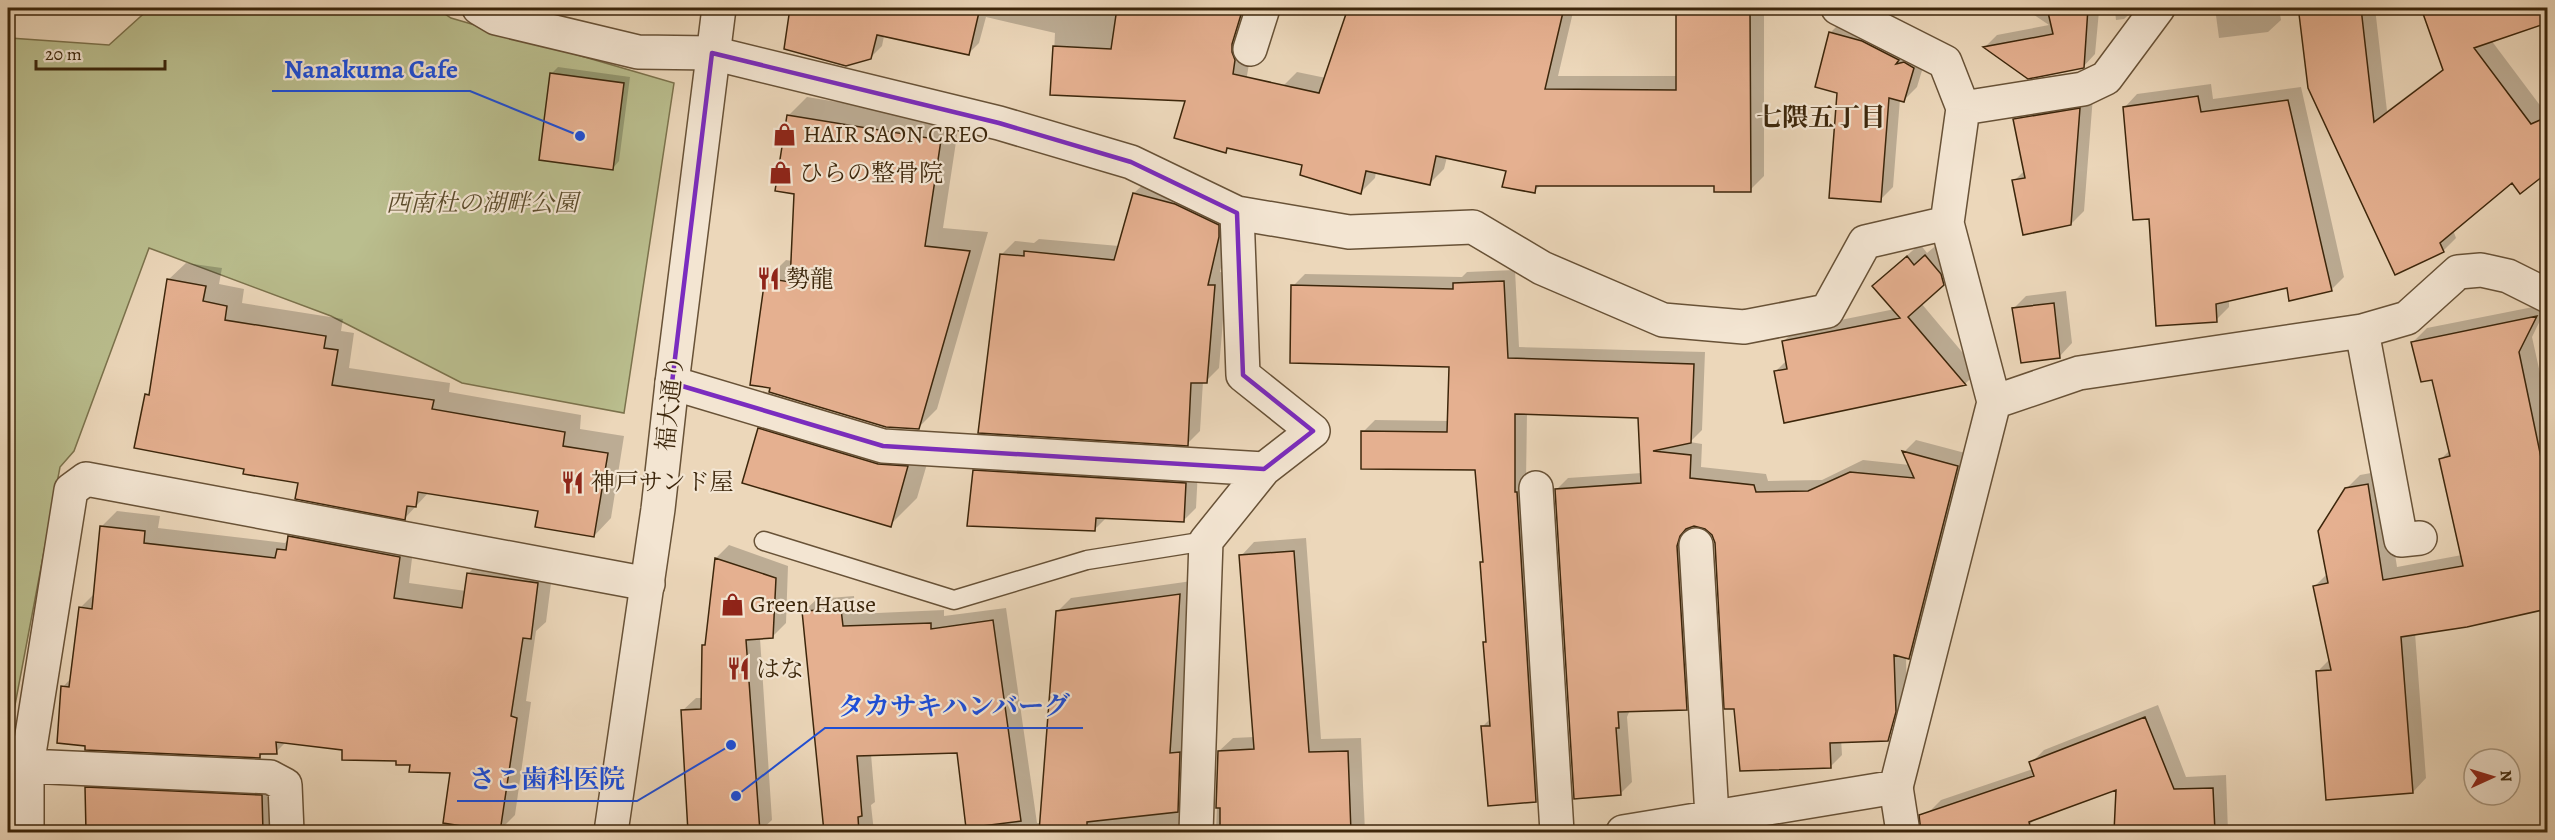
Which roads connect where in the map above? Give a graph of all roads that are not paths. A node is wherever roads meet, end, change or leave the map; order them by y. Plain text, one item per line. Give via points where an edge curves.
1 (479, 8) edge
2 (719, 8) edge
3 (1263, 8) edge
4 (1838, 8) edge
5 (2158, 8) edge
6 (1250, 50) dead end
7 (712, 54) junction
8 (1963, 108) junction
9 (1237, 213) junction
10 (1947, 223) junction
11 (2547, 296) edge
12 (2362, 331) junction
13 (672, 383) junction
14 (1994, 402) junction
15 (1264, 469) junction
16 (1536, 488) dead end
17 (2420, 538) dead end
18 (1206, 541) junction
19 (764, 542) dead end
20 (1696, 545) dead end
21 (648, 584) junction
22 (27, 766) junction
23 (1896, 787) junction
24 (1712, 816) junction
25 (27, 832) edge
26 (287, 832) edge
27 (611, 832) edge
28 (1196, 832) edge
29 (1557, 832) edge
30 (1623, 832) edge
31 (1903, 832) edge

1 - 7 street via 496,18 638,51
2 - 7 street, 福大通り
3 - 6 street
4 - 8 street via 1945,62
5 - 8 street via 2106,78 2083,89
7 - 9 street via 999,123 1131,162
7 - 13 street, 福大通り
8 - 10 street
9 - 10 street via 1349,232 1473,227 1542,268 1663,320 1744,327 1827,311 1865,242
9 - 15 street via 1243,375 1313,430
10 - 14 street
11 - 12 street via 2508,276 2481,270 2458,272 2407,318
12 - 14 street via 2079,373
12 - 17 street via 2401,540
13 - 15 street via 883,446
13 - 21 street, 福大通り
14 - 23 street
15 - 18 street
16 - 29 street
18 - 19 lane via 1086,560 954,600
18 - 28 street
20 - 24 street
21 - 22 street via 86,479 71,490
21 - 27 street, 福大通り
22 - 25 street
22 - 26 street via 270,777 285,785
23 - 24 street
23 - 31 street
24 - 30 street

